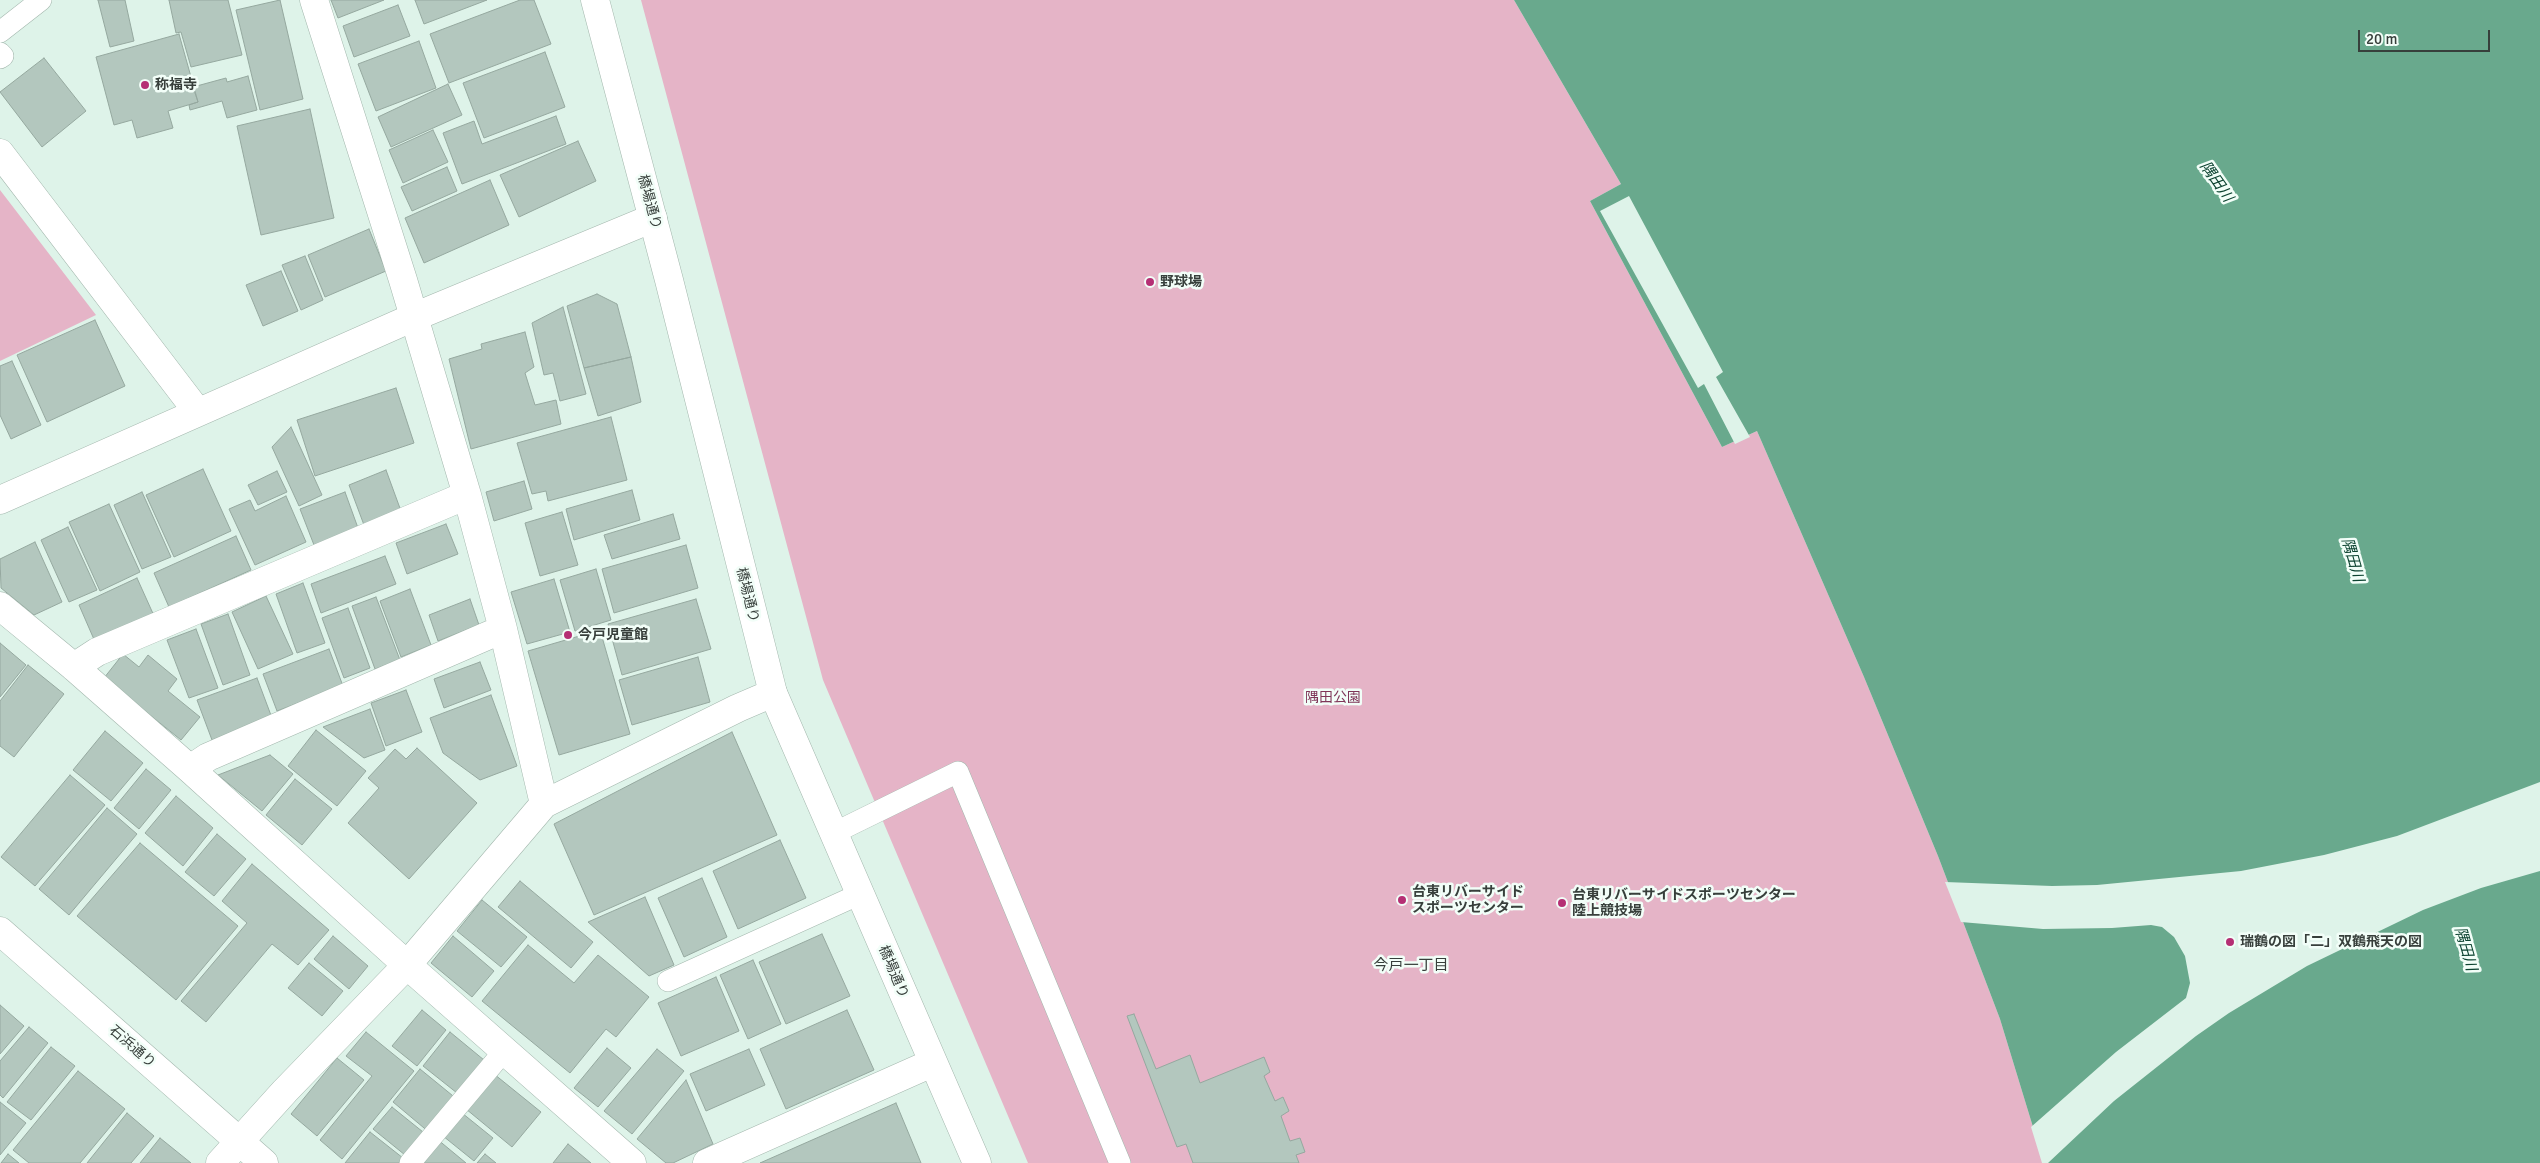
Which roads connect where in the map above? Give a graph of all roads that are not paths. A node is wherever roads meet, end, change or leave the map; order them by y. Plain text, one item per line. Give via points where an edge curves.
1 (41, 0) edge
2 (314, 0) edge
3 (595, 0) edge
4 (0, 32) edge
5 (0, 53) edge
6 (0, 58) edge
7 (0, 153) edge
8 (653, 218) junction
9 (414, 317) junction
10 (197, 411) junction
11 (467, 495) junction
12 (0, 500) edge
13 (0, 606) edge
14 (503, 629) junction
15 (74, 667) junction
16 (773, 693) junction
17 (190, 768) junction
18 (544, 804) junction
19 (834, 833) junction
20 (860, 894) junction
21 (0, 931) edge
22 (407, 965) junction
23 (668, 981) dead end
24 (504, 1051) junction
25 (932, 1063) junction
26 (239, 1141) junction
27 (220, 1163) edge
28 (264, 1163) edge
29 (410, 1163) edge
30 (632, 1163) edge
31 (707, 1163) edge
32 (977, 1163) edge
33 (1120, 1163) edge

1 - 4 lane
2 - 9 street
3 - 8 street, 橋場通り
5 - 6 lane via 3,56
7 - 10 street
8 - 9 street
8 - 16 street, 橋場通り
9 - 10 street
9 - 11 street
10 - 12 street
11 - 14 street
11 - 15 street via 97,652
13 - 15 street
14 - 17 street via 208,757
14 - 18 street
15 - 17 street
16 - 18 street
16 - 19 street, 橋場通り
17 - 22 street
18 - 22 street
19 - 20 street, 橋場通り
19 - 33 lane via 958,772
20 - 23 lane
20 - 25 street, 橋場通り
21 - 26 street, 石浜通り
22 - 24 street
22 - 26 street
24 - 29 lane
24 - 30 street
25 - 31 street
25 - 32 street, 橋場通り
26 - 27 street
26 - 28 street, 石浜通り

